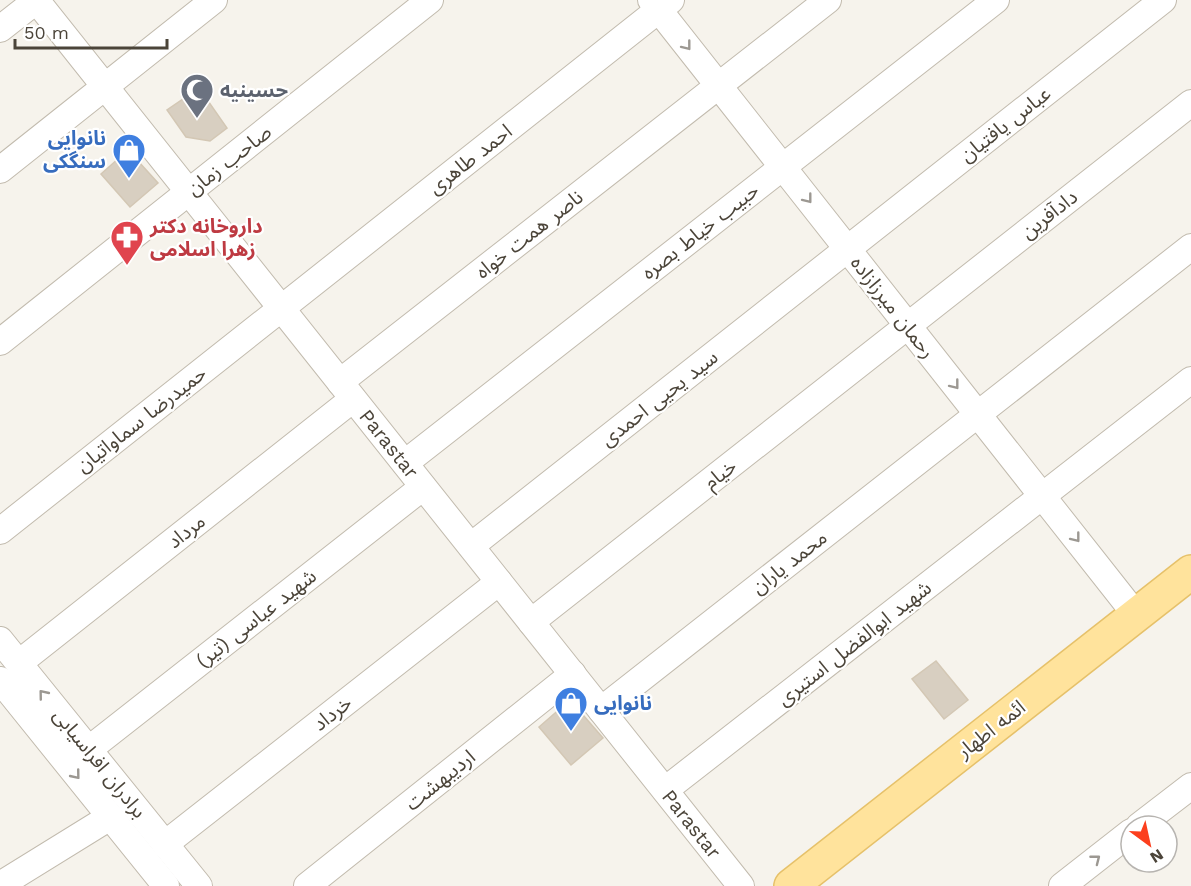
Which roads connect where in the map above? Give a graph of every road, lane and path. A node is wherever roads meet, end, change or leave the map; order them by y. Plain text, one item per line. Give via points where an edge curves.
1 (36, 0) edge
2 (214, 0) edge
3 (430, 0) edge
4 (828, 0) edge
5 (996, 0) edge
6 (1163, 0) edge
7 (660, 3) edge
8 (0, 29) edge
9 (105, 86) junction
10 (718, 86) junction
11 (1191, 103) edge
12 (783, 167) junction
13 (0, 170) edge
14 (189, 192) junction
15 (1191, 247) edge
16 (847, 249) junction
17 (281, 308) junction
18 (908, 326) junction
19 (0, 342) edge
20 (1191, 380) edge
21 (347, 390) junction
22 (978, 414) junction
23 (405, 463) junction
24 (423, 487) junction
25 (1043, 496) junction
26 (0, 531) edge
27 (471, 546) junction
28 (1191, 572) edge
29 (499, 582) junction
30 (1136, 615) junction
31 (531, 622) junction
32 (0, 640) edge
33 (19, 663) junction
34 (573, 674) junction
35 (3, 690) edge
36 (601, 710) junction
37 (88, 750) junction
38 (1191, 786) edge
39 (665, 790) junction
40 (1155, 814) edge
41 (110, 817) junction
42 (1119, 841) edge
43 (165, 844) junction
44 (0, 885) edge
45 (166, 886) edge
46 (199, 886) edge
47 (307, 886) edge
48 (741, 886) edge
49 (791, 886) edge
50 (1062, 886) edge

1 - 8 street
1 - 9 street, Parastar
2 - 9 street
3 - 14 street, صاحب زمان
4 - 10 street, ناصر همت خواه
5 - 12 street, حبیب خیاط بصره
6 - 16 street, عباس یافتیان
7 -> 10 street, رحمان میرزازاده
7 - 17 street, احمد طاهری
9 - 13 street
9 - 14 street, Parastar
10 - 12 street, رحمان میرزازاده
10 - 21 street, ناصر همت خواه
11 - 18 street, دادآفرین
12 -> 16 street, رحمان میرزازاده
12 - 23 street, حبیب خیاط بصره
14 - 17 street, Parastar
14 - 19 street, صاحب زمان
15 - 22 street, محمد یاران
16 - 18 street, رحمان میرزازاده
16 - 27 street, سید یحیی احمدی
17 - 21 street, Parastar
17 - 26 street, حمیدرضا سماواتیان
18 -> 22 street, رحمان میرزازاده
18 - 31 street, خیام
20 - 25 street, شهید ابوالفضل استیری
21 - 23 street, Parastar
21 - 33 street, مرداد
22 - 25 street, رحمان میرزازاده
22 - 36 street, محمد یاران
23 - 24 street, Parastar
24 - 27 street, Parastar
24 - 37 street, شهید عباسی (تیر)
25 -> 30 street, رحمان میرزازاده
25 - 39 street, شهید ابوالفضل استیری
27 - 29 street, Parastar
28 - 30 main road, ائمه اطهار
29 - 31 street, Parastar
29 - 43 street, خرداد
30 - 49 main road, ائمه اطهار
31 - 34 street, Parastar
32 - 33 street, برادران افراسیابی
37 -> 33 street, برادران افراسیابی
34 - 36 street, Parastar
34 - 47 street, اردیبهشت
35 -> 41 street, برادران افراسیابی
36 - 39 street, Parastar
37 - 43 street, برادران افراسیابی
38 - 40 street
39 - 48 street, Parastar
41 - 44 street
41 - 45 street, برادران افراسیابی
50 -> 42 street
43 - 46 street, برادران افراسیابی

